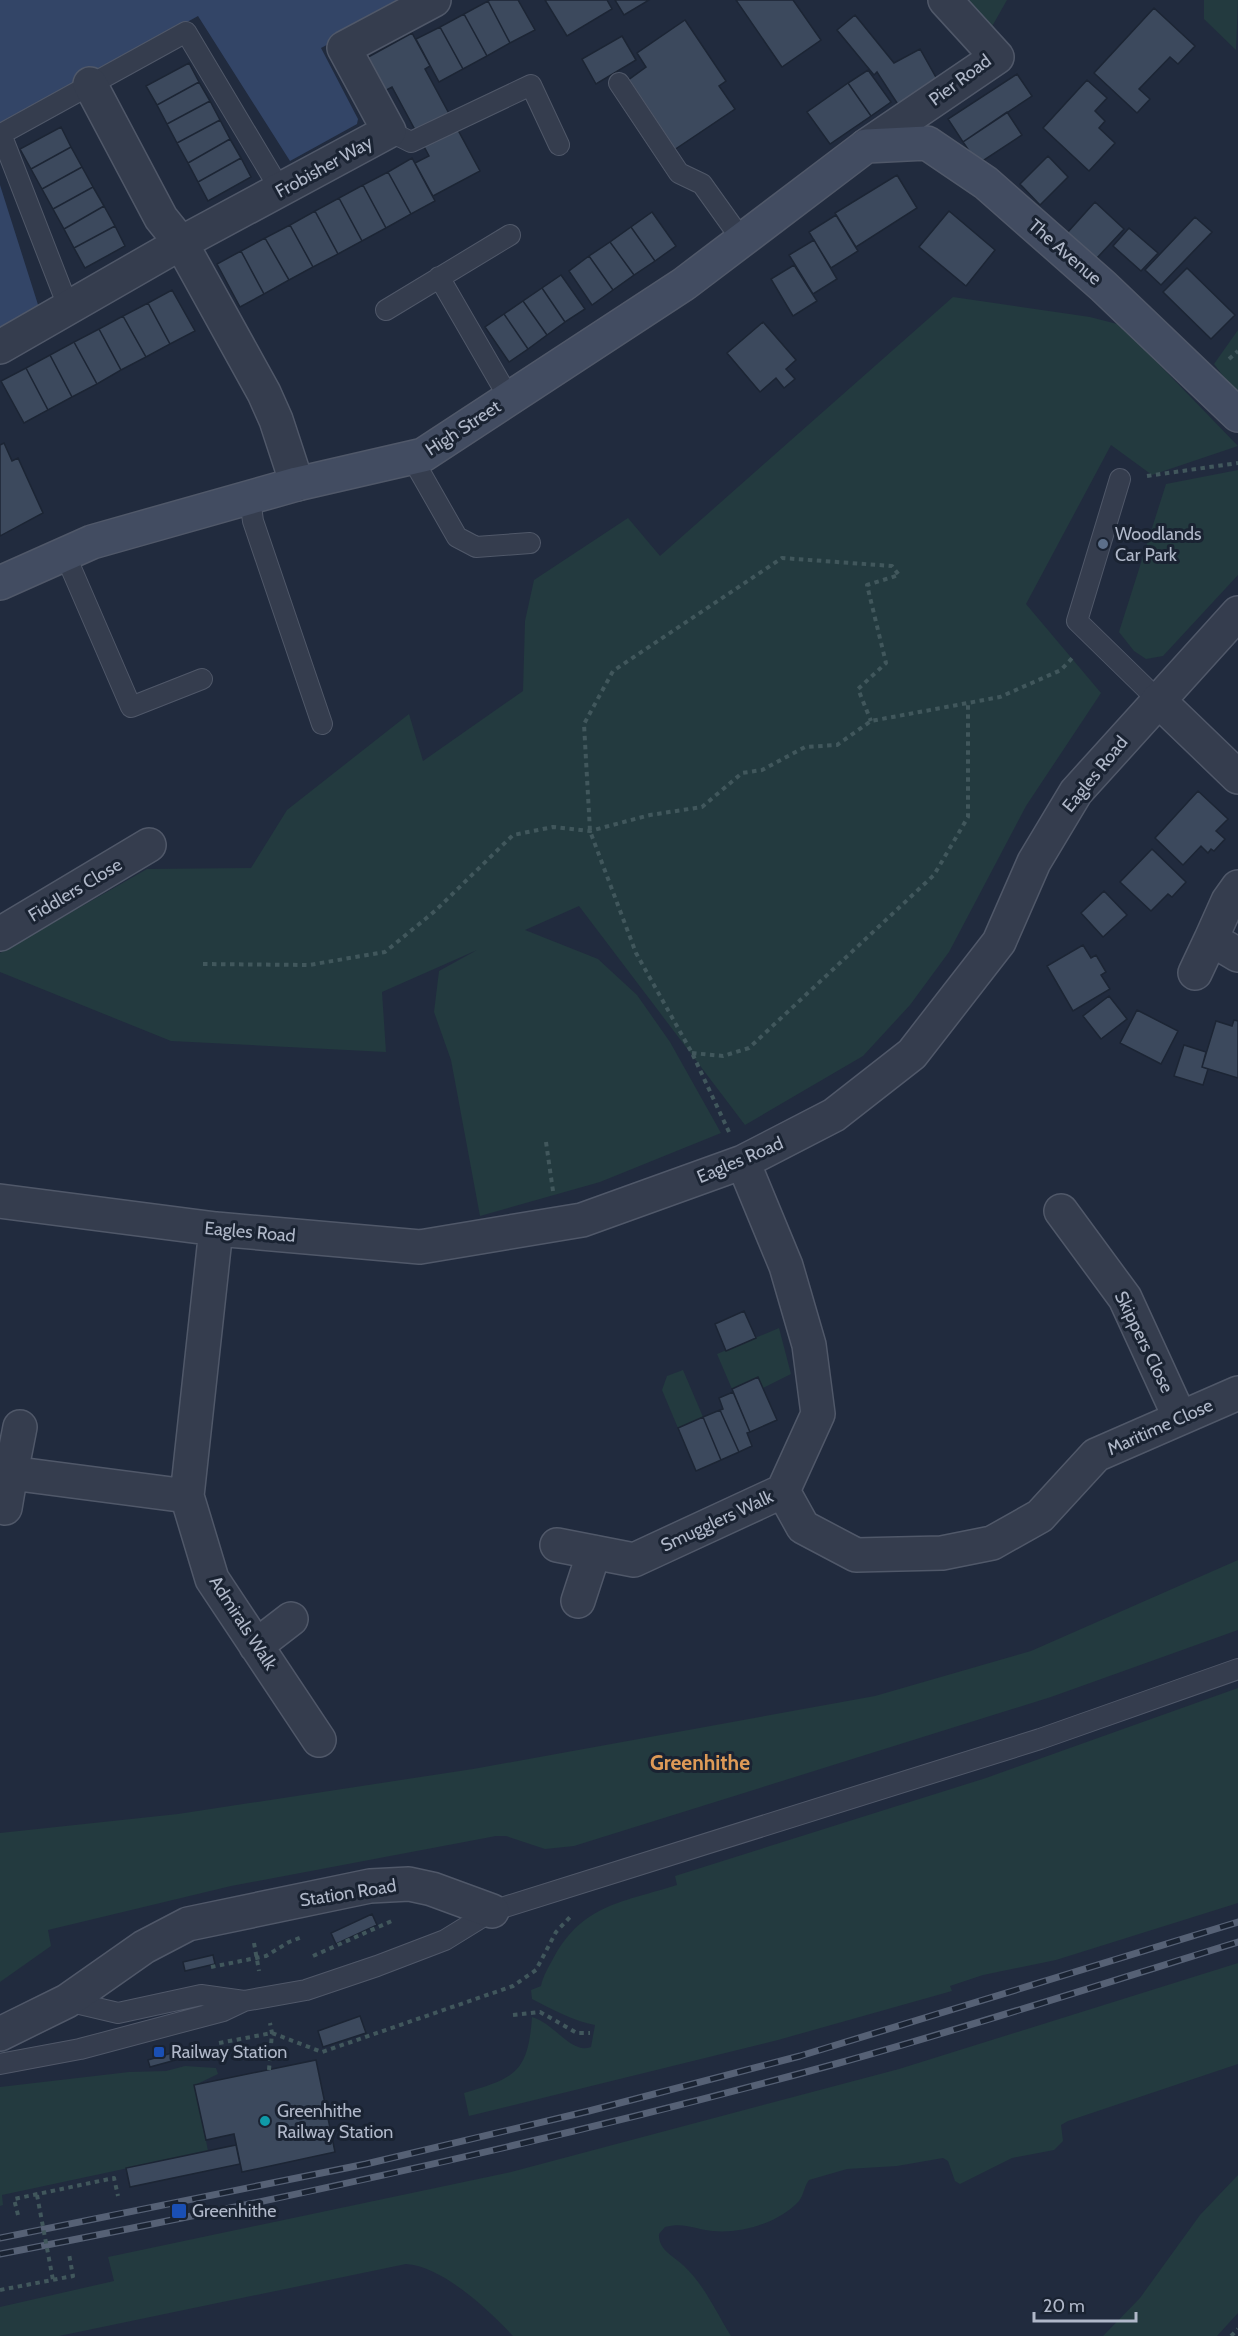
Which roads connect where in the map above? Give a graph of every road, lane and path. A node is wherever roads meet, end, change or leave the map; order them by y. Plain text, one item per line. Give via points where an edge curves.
1 (434, 0) edge
2 (945, 0) edge
3 (619, 82) dead end
4 (90, 84) junction
5 (389, 131) junction
6 (559, 145) dead end
7 (866, 146) junction
8 (281, 191) junction
9 (510, 235) dead end
10 (742, 240) junction
11 (181, 243) junction
12 (439, 278) junction
13 (69, 309) junction
14 (386, 310) dead end
15 (0, 347) edge
16 (509, 398) junction
17 (1238, 415) edge
18 (412, 458) junction
19 (1238, 463) edge
20 (1120, 479) joint
21 (297, 484) junction
22 (250, 500) junction
23 (530, 543) dead end
24 (64, 552) junction
25 (0, 583) edge
26 (1238, 613) edge
27 (1092, 636) junction
28 (202, 679) dead end
29 (1158, 700) junction
30 (968, 703) junction
31 (871, 721) junction
32 (322, 724) dead end
33 (1238, 777) edge
34 (590, 831) junction
35 (149, 845) dead end
36 (1238, 887) edge
37 (0, 934) edge
38 (1224, 947) edge
39 (203, 964) dead end
40 (1195, 973) dead end
41 (692, 1053) junction
42 (546, 1142) dead end
43 (743, 1162) junction
44 (0, 1201) edge
45 (1061, 1211) dead end
46 (558, 1224) junction
47 (216, 1229) junction
48 (1238, 1393) edge
49 (1180, 1418) junction
50 (20, 1427) dead end
51 (11, 1473) junction
52 (783, 1491) junction
53 (186, 1496) junction
54 (5, 1508) dead end
55 (557, 1545) dead end
56 (594, 1552) junction
57 (578, 1601) dead end
58 (291, 1618) dead end
59 (256, 1646) junction
60 (1238, 1669) edge
61 (320, 1740) dead end
62 (577, 1909) dead end
63 (492, 1911) junction
64 (400, 1916) dead end
65 (308, 1936) dead end
66 (257, 1958) dead end
67 (306, 1959) dead end
68 (259, 1969) dead end
69 (267, 1970) dead end
70 (67, 2001) junction
71 (244, 2001) junction
72 (513, 2014) dead end
73 (590, 2032) dead end
74 (272, 2033) dead end
75 (0, 2034) edge
76 (0, 2064) edge
77 (37, 2194) junction
78 (118, 2196) dead end
79 (18, 2215) dead end
80 (69, 2254) dead end
81 (53, 2280) junction
82 (0, 2290) edge
83 (1238, 2329) edge
84 (1231, 2336) edge

1 - 5 street, Frobisher Way via 344,48
2 - 7 street, Pier Road via 997,57
3 - 10 lane via 679,173 702,184
4 - 8 lane via 186,32
4 - 11 street via 161,218
4 - 13 lane via 1,134
5 - 6 lane via 411,142 531,85
5 - 8 street, Frobisher Way
7 - 10 main road, High Street
7 - 17 main road, The Avenue via 927,142 986,183 1103,286
8 - 11 street, Frobisher Way
9 - 12 lane
10 - 16 main road, High Street via 684,284
11 - 13 street, Frobisher Way
11 - 21 street via 270,405
12 - 14 lane
12 - 16 lane
13 - 15 street, Frobisher Way
16 - 18 main road, High Street via 423,455
18 - 21 main road, High Street
18 - 23 lane via 457,537 476,548
19 - 20 path
20 - 27 lane via 1077,621
21 - 22 main road, High Street
22 - 24 main road, High Street
22 - 32 lane
24 - 25 main road, High Street
24 - 28 lane via 131,707
26 - 29 street, Eagles Road
27 - 29 lane
27 - 30 path via 1061,670 1000,698
29 - 33 street
29 - 43 street, Eagles Road via 1076,792 1034,862 999,942 912,1054 834,1115
30 - 31 path
30 - 41 path via 968,817 934,875 749,1048 723,1056
31 - 34 path via 837,746 805,747 762,770 742,773 702,807
31 - 34 path via 858,689 886,663 867,585 899,575 892,566 782,558 613,671 584,724
34 - 39 path via 553,827 513,835 435,911 385,952 309,965
34 - 41 path via 636,953
35 - 37 street, Fiddlers Close
36 - 38 street via 1228,901
38 - 40 street
41 - 43 path
42 - 46 path
43 - 46 street, Eagles Road via 582,1220
43 - 52 street, Smugglers Walk via 786,1266 809,1344 818,1414
44 - 47 street, Eagles Road
45 - 49 street, Skippers Close via 1125,1298
46 - 47 street, Eagles Road via 420,1247
47 - 53 street, Admirals Walk
48 - 49 street, Maritime Close
49 - 52 street, Maritime Close via 1096,1455 1040,1516 992,1543 942,1553 855,1555 803,1527
50 - 51 street
51 - 53 street
51 - 54 street
52 - 56 street, Smugglers Walk via 634,1560
53 - 59 street, Admirals Walk via 212,1579
55 - 56 street, Smugglers Walk
56 - 57 street
58 - 59 street
59 - 61 street, Admirals Walk
60 - 63 lane via 1040,1739
62 - 74 path via 556,1932 536,1970 513,1986 322,2052
63 - 70 street, Station Road via 409,1884 370,1886 243,1911 176,1928
63 - 71 lane via 445,1940 377,1966 306,1990
64 - 67 path
65 - 66 path
68 - 69 path
70 - 71 lane via 118,2013 201,1995
70 - 75 street, Station Road
71 - 76 lane via 221,2011 80,2049
72 - 73 path via 540,2012 576,2034
77 - 78 path via 114,2178
77 - 79 path via 14,2199
77 - 81 path, bridge
80 - 81 path via 73,2276
81 - 82 path
83 - 84 path

